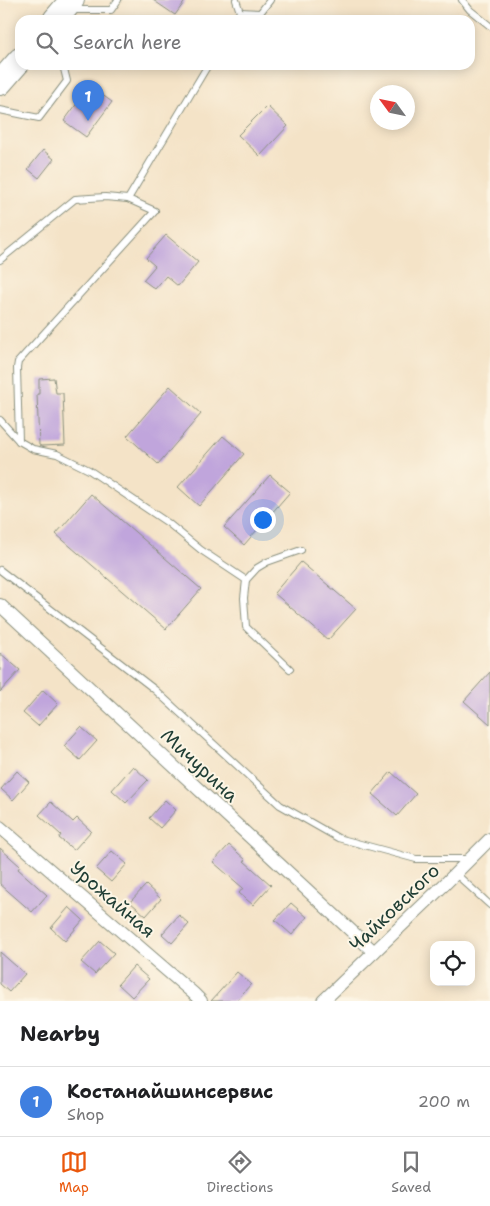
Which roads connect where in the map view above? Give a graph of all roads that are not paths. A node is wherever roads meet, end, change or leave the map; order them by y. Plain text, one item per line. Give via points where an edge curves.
1 (118, 0) edge
2 (236, 0) edge
3 (270, 0) edge
4 (462, 0) edge
5 (64, 10) edge
6 (240, 12) junction
7 (238, 15) edge
8 (490, 26) edge
9 (15, 66) edge
10 (64, 70) edge
11 (205, 70) edge
12 (0, 83) edge
13 (0, 110) edge
14 (128, 199) junction
15 (0, 260) edge
16 (0, 420) edge
17 (19, 440) junction
18 (301, 550) dead end
19 (0, 570) edge
20 (246, 580) junction
21 (0, 605) edge
22 (290, 669) dead end
23 (0, 827) edge
24 (490, 839) edge
25 (471, 859) junction
26 (456, 874) junction
27 (490, 905) edge
28 (374, 952) junction
29 (201, 1001) edge
30 (323, 1001) edge

1 - 5 lane via 111,10
2 - 6 lane
3 - 6 lane via 260,12
4 - 8 lane
6 - 7 lane
9 - 12 highway
10 - 13 lane via 67,81 39,118
11 - 14 lane
14 - 15 lane via 75,199
14 - 17 lane via 155,212 18,362
16 - 17 lane
17 - 20 lane via 33,449 57,454 89,470
18 - 20 lane via 267,562
19 - 25 lane via 154,689 280,805 338,838 416,859
20 - 22 lane via 246,628
21 - 28 street, Мичурина
23 - 29 street, Урожайная
24 - 25 street, Чайковского
25 - 26 street, Чайковского
26 - 27 lane
26 - 28 street, Чайковского
28 - 30 street, Чайковского

